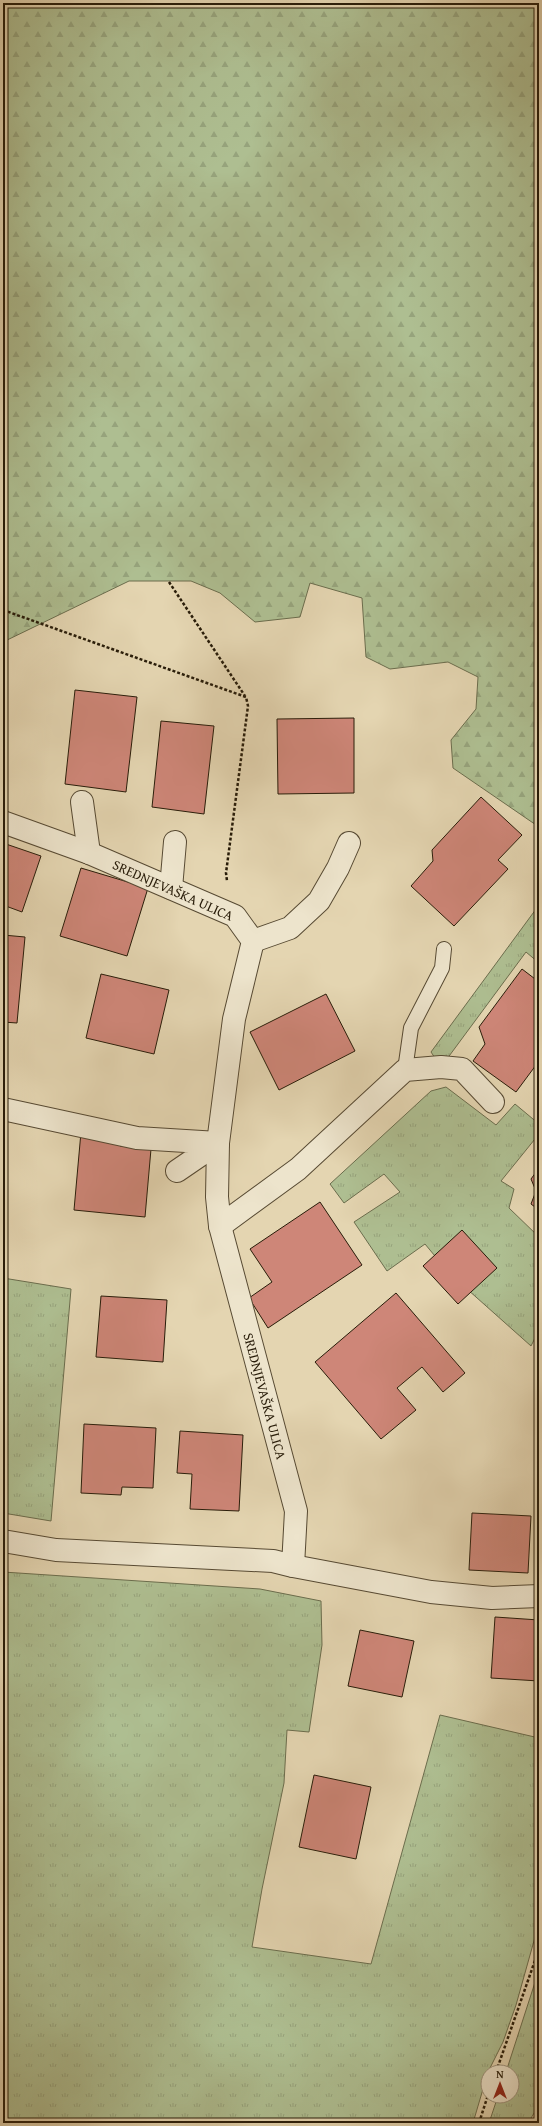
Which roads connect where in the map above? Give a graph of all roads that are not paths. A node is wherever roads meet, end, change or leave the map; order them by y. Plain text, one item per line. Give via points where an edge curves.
1 (82, 802) dead end
2 (3, 822) edge
3 (175, 842) dead end
4 (349, 843) dead end
5 (89, 853) junction
6 (171, 888) junction
7 (252, 941) junction
8 (444, 949) dead end
9 (405, 1070) junction
10 (493, 1102) dead end
11 (3, 1109) edge
12 (218, 1143) junction
13 (177, 1171) dead end
14 (220, 1226) junction
15 (3, 1541) edge
16 (293, 1566) junction
17 (539, 1596) edge

1 - 5 street
2 - 5 street, SREDNJEVAŠKA ULICA
3 - 6 street
4 - 7 street via 338,868 318,901 290,928
5 - 6 street, SREDNJEVAŠKA ULICA
6 - 7 street, SREDNJEVAŠKA ULICA via 235,916
7 - 12 street, SREDNJEVAŠKA ULICA via 234,1019
8 - 9 lane via 442,968 411,1028
9 - 10 street via 441,1067 462,1069
9 - 14 street via 298,1169
11 - 12 street via 137,1138
12 - 13 street
12 - 14 street, SREDNJEVAŠKA ULICA via 217,1197
14 - 16 street, SREDNJEVAŠKA ULICA via 296,1511
15 - 16 street via 56,1550 273,1561
16 - 17 street via 431,1592 492,1598

